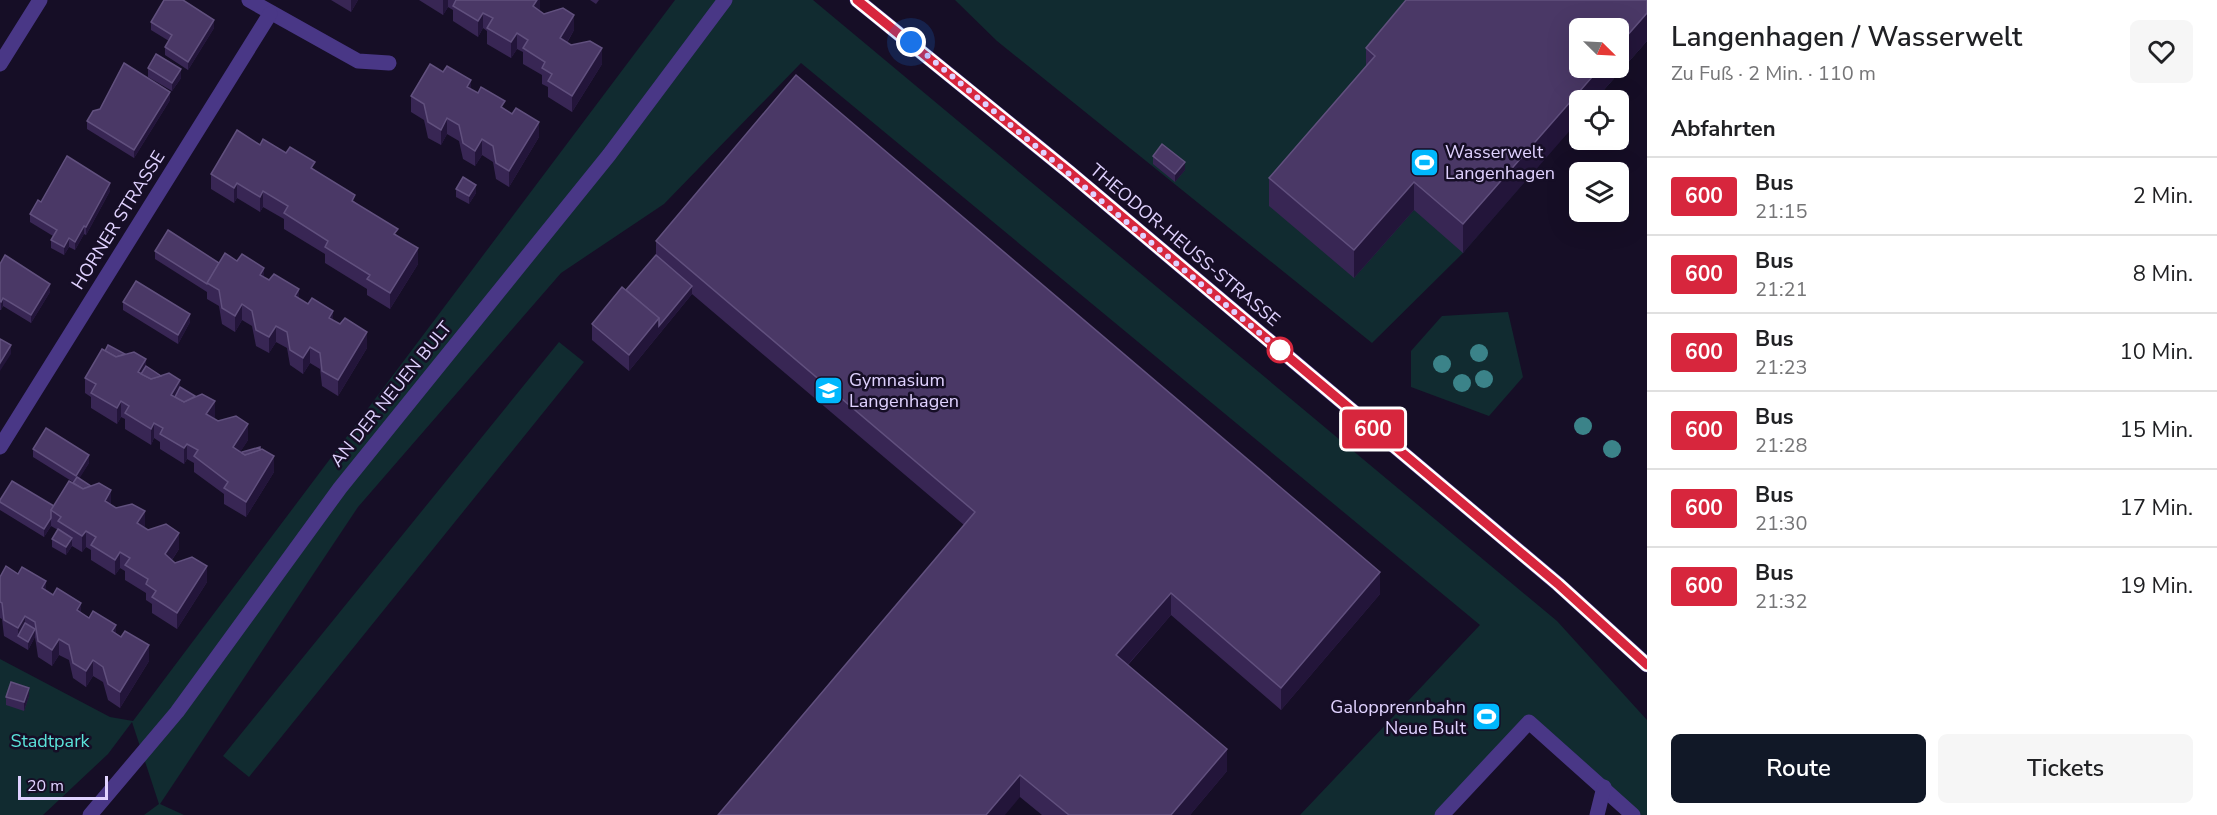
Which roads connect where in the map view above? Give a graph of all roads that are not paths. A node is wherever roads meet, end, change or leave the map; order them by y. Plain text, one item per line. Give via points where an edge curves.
1 (40, 0) edge
2 (249, 0) edge
3 (725, 0) edge
4 (857, 0) edge
5 (270, 14) junction
6 (389, 63) dead end
7 (0, 64) edge
8 (0, 447) edge
9 (1647, 665) edge
10 (1604, 787) junction
11 (90, 815) edge
12 (1442, 815) edge
13 (1597, 815) edge
14 (1633, 815) edge

1 - 7 street
2 - 5 street
3 - 11 street, AN DER NEUEN BULT via 609,155 340,488 177,712
4 - 9 street, THEODOR-HEUSS-STRASSE via 1069,172 1558,584
5 - 6 street via 358,61
5 - 8 street, HORNER STRASSE
10 - 12 street via 1529,722
10 - 13 street
10 - 14 street

